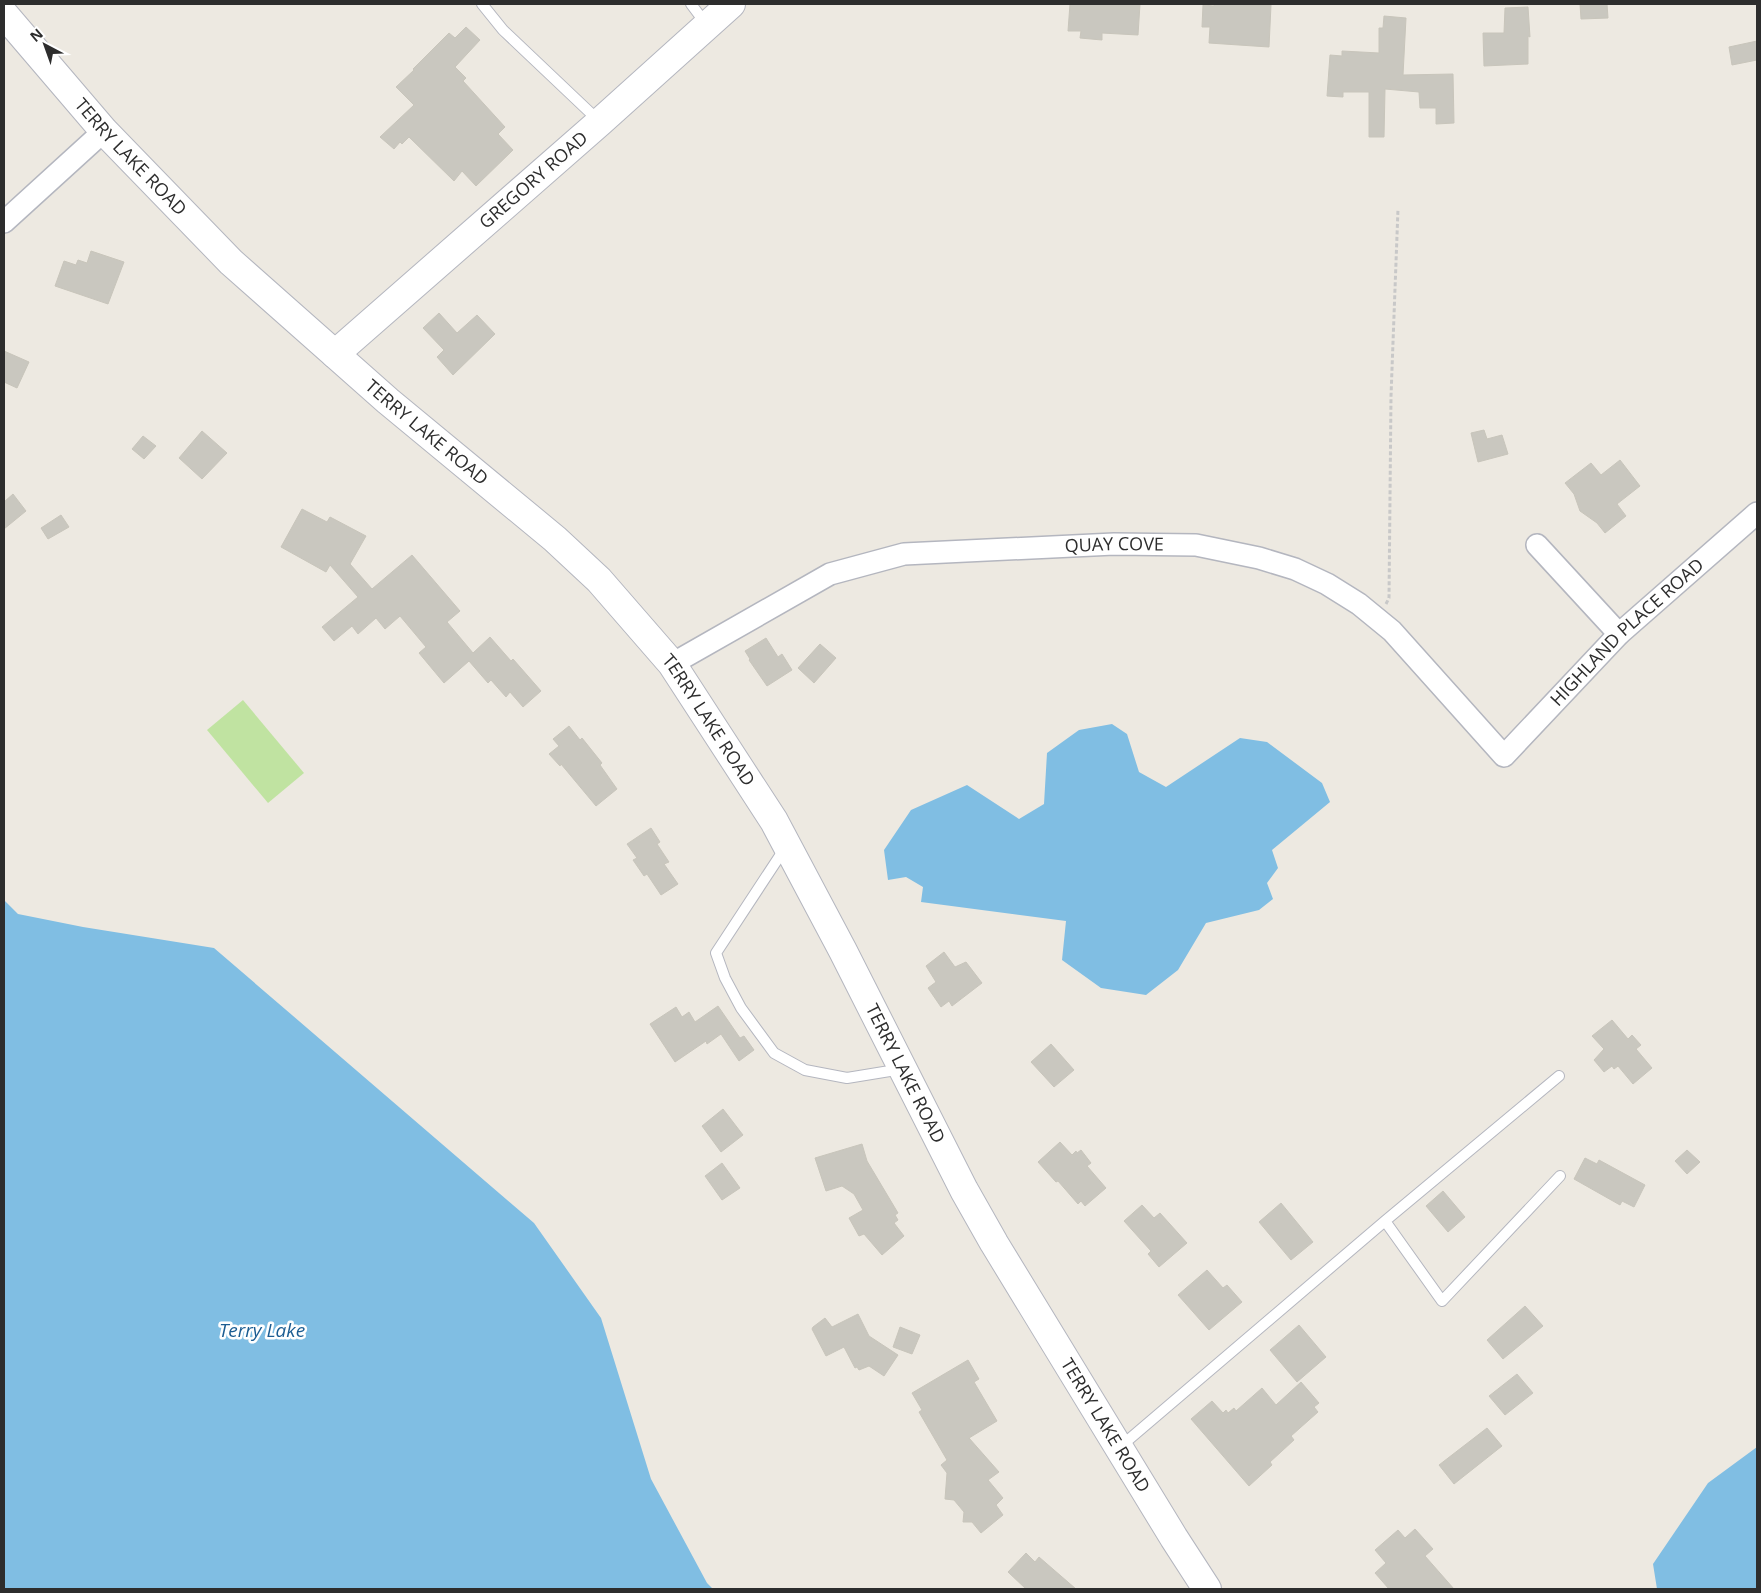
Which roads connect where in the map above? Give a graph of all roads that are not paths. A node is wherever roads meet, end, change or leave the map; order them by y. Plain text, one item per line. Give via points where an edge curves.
1 (482, 4) edge
2 (731, 4) edge
3 (4, 14) edge
4 (699, 15) edge
5 (600, 122) junction
6 (104, 131) junction
7 (4, 222) edge
8 (335, 354) junction
9 (1757, 513) edge
10 (1537, 545) dead end
11 (1619, 634) junction
12 (672, 664) junction
13 (1504, 756) joint
14 (787, 845) junction
15 (903, 1069) junction
16 (1559, 1076) dead end
17 (1560, 1176) dead end
18 (1385, 1221) junction
19 (1119, 1448) junction
20 (1207, 1589) edge

1 - 5 lane via 503,30
2 - 4 main road, GREGORY ROAD
3 - 6 main road, TERRY LAKE ROAD
4 - 5 main road, GREGORY ROAD
5 - 8 main road, GREGORY ROAD
6 - 7 street
6 - 8 main road, TERRY LAKE ROAD via 231,262
8 - 12 main road, TERRY LAKE ROAD via 555,539 598,580
9 - 11 street, HIGHLAND PLACE ROAD
10 - 11 street
11 - 13 street, HIGHLAND PLACE ROAD
12 - 13 street, QUAY COVE via 830,574 904,554 1114,544 1196,545 1295,569 1359,604 1392,631
12 - 14 main road, TERRY LAKE ROAD
14 - 15 main road, TERRY LAKE ROAD
14 - 15 lane via 716,953 740,1008 774,1053 805,1070 848,1078
15 - 19 main road, TERRY LAKE ROAD via 990,1236
16 - 18 lane
17 - 18 lane via 1442,1301
18 - 19 lane
19 - 20 main road, TERRY LAKE ROAD

